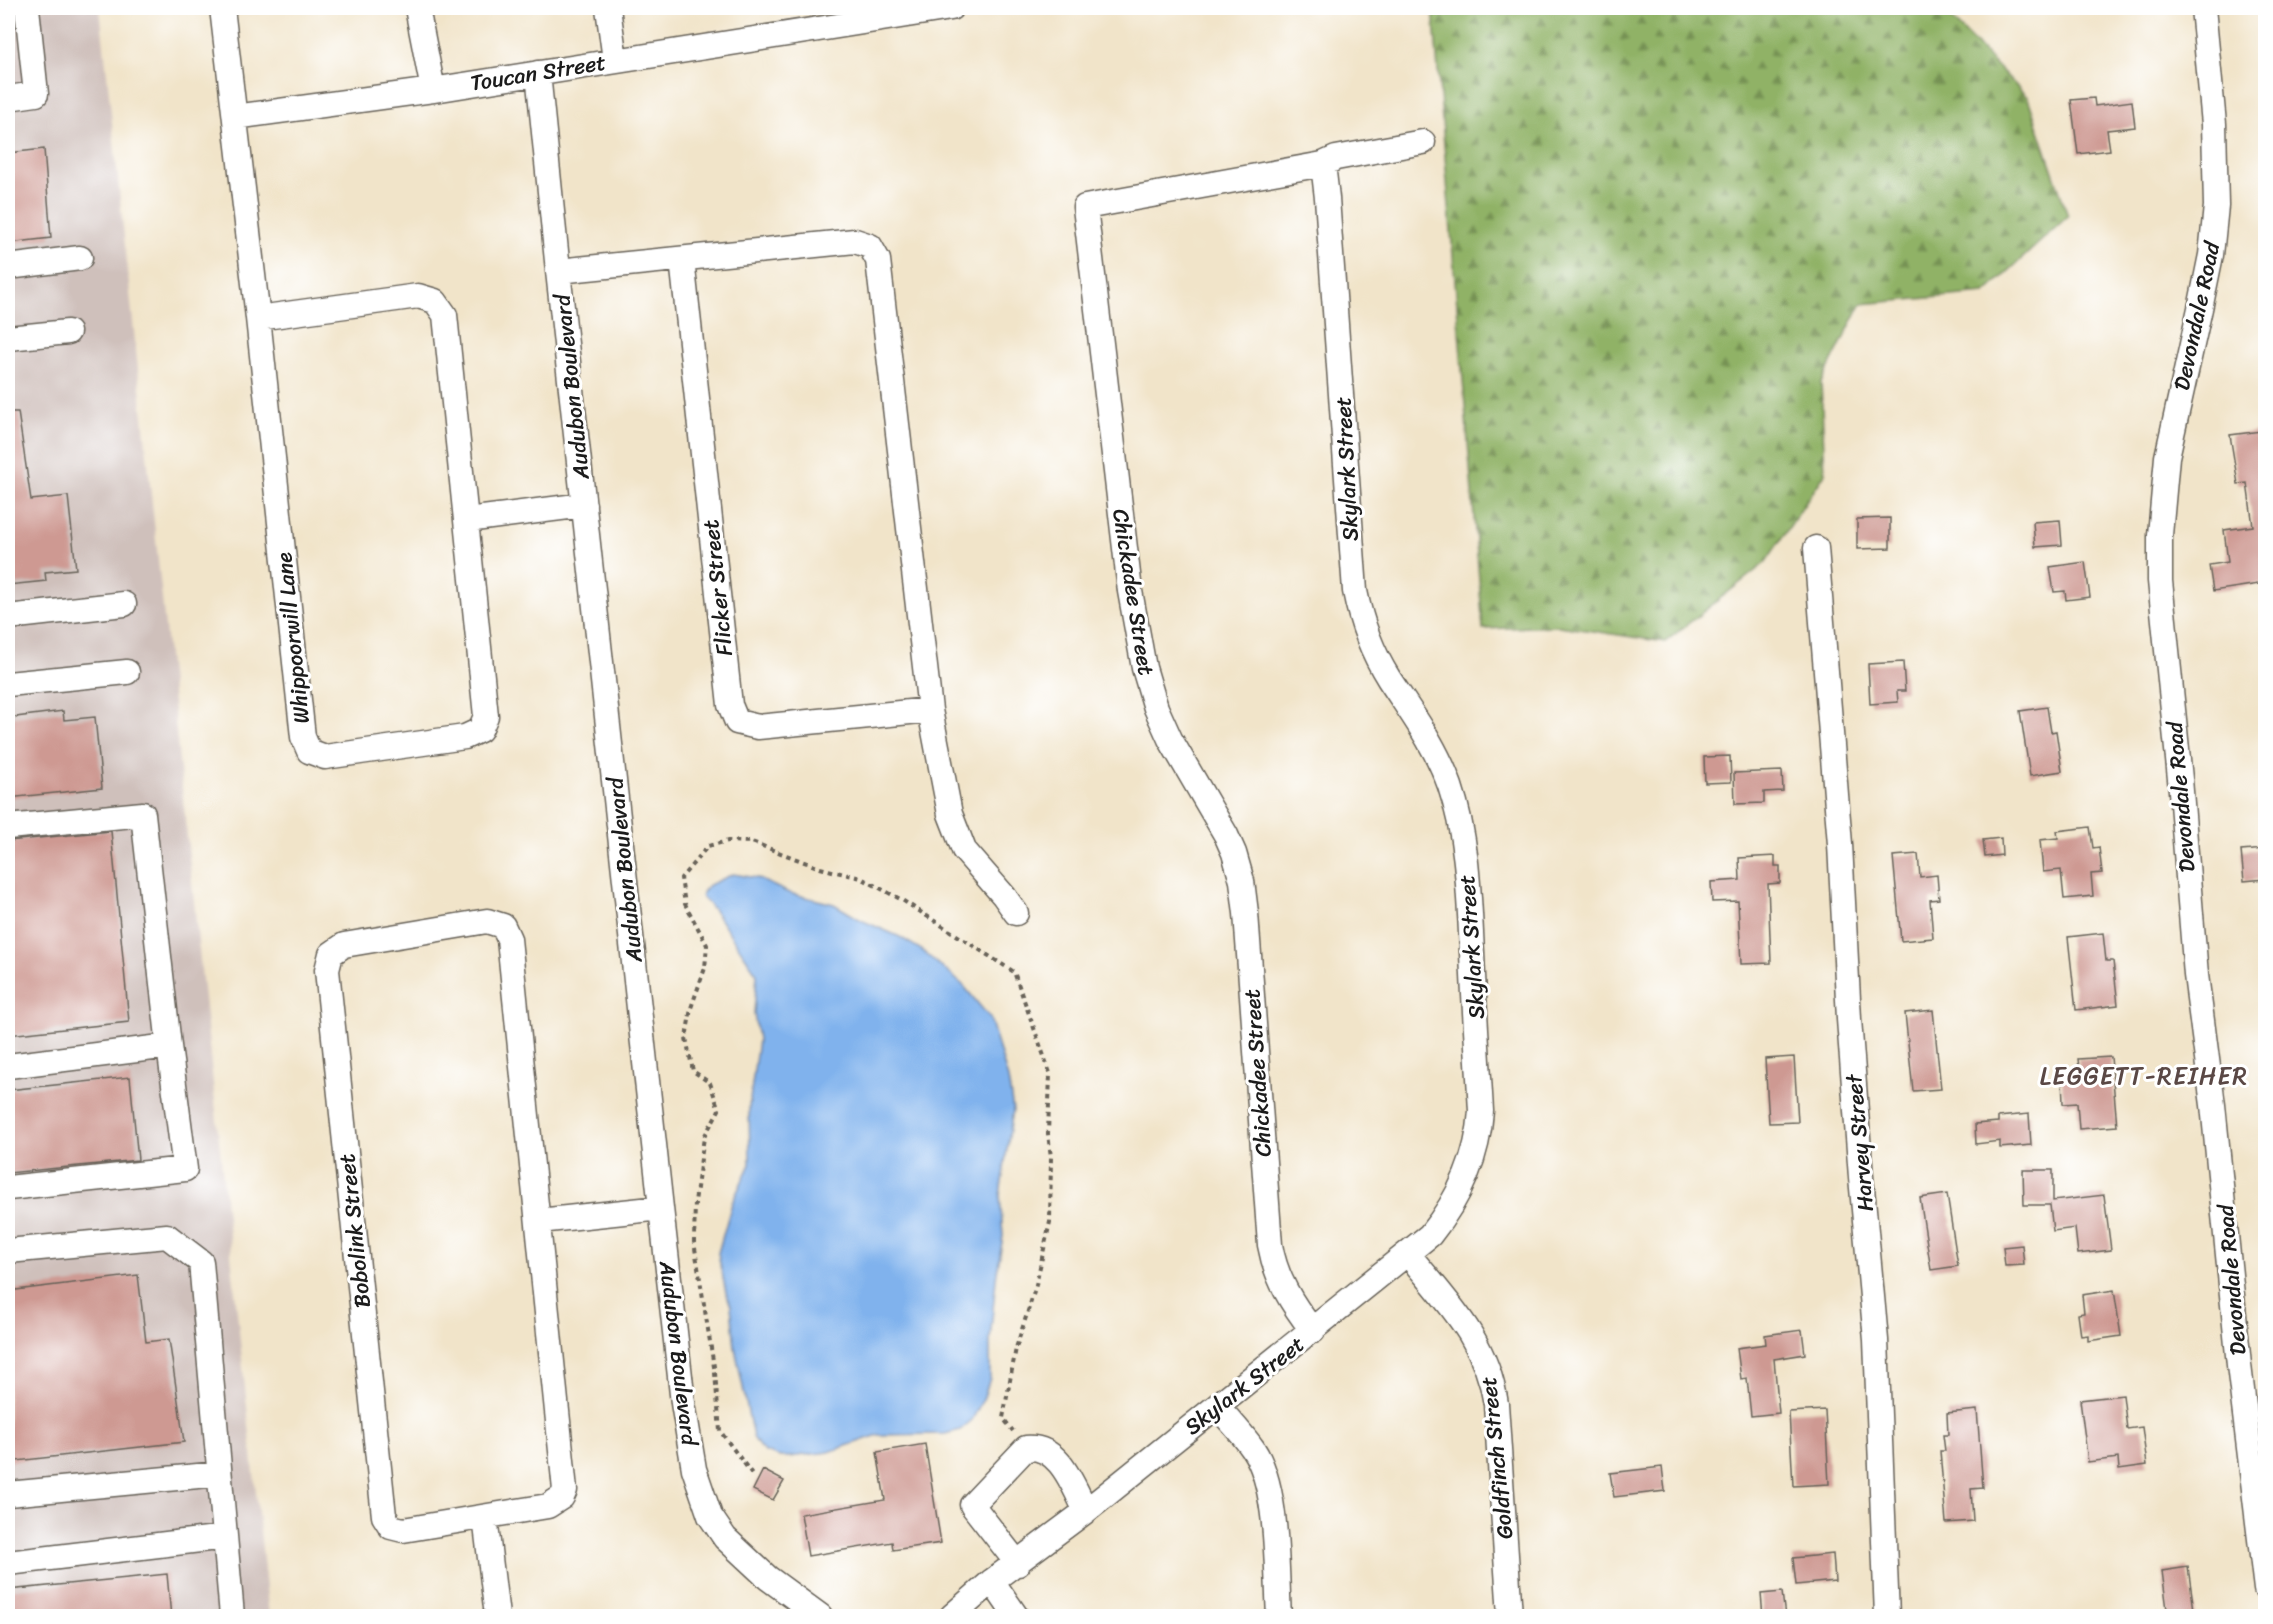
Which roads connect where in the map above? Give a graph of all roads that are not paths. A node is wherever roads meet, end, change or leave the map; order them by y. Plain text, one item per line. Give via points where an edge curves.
1 (27, 8) edge
2 (222, 8) edge
3 (417, 8) edge
4 (608, 8) edge
5 (951, 8) edge
6 (2203, 8) edge
7 (615, 60) junction
8 (538, 73) junction
9 (433, 90) junction
10 (8, 98) edge
11 (235, 117) junction
12 (1423, 142) dead end
13 (1323, 164) junction
14 (80, 258) dead end
15 (682, 259) junction
16 (8, 267) edge
17 (558, 271) junction
18 (258, 318) junction
19 (68, 332) dead end
20 (8, 338) edge
21 (584, 505) junction
22 (467, 520) junction
23 (1816, 548) dead end
24 (124, 604) dead end
25 (8, 617) edge
26 (127, 672) dead end
27 (8, 684) edge
28 (930, 710) junction
29 (8, 827) edge
30 (1016, 913) dead end
31 (169, 1046) junction
32 (8, 1066) edge
33 (8, 1188) edge
34 (660, 1208) junction
35 (539, 1221) junction
36 (8, 1251) edge
37 (1408, 1254) junction
38 (1313, 1331) junction
39 (1217, 1406) junction
40 (219, 1473) junction
41 (8, 1494) edge
42 (1086, 1511) junction
43 (485, 1517) junction
44 (225, 1537) junction
45 (8, 1563) edge
46 (1018, 1564) junction
47 (992, 1581) junction
48 (2265, 1589) edge
49 (232, 1617) edge
50 (498, 1617) edge
51 (820, 1617) edge
52 (952, 1617) edge
53 (1016, 1617) edge
54 (1279, 1617) edge
55 (1510, 1617) edge
56 (1887, 1617) edge

1 - 10 street via 36,94
2 - 11 street
3 - 9 street
4 - 7 street
5 - 7 street, Toucan Street
6 - 48 street, Devondale Road via 2214,124 2216,206 2205,285 2167,457 2160,581 2196,975
7 - 8 street, Toucan Street
8 - 9 street, Toucan Street
8 - 17 street, Audubon Boulevard
9 - 11 street, Toucan Street
11 - 18 street, Whippoorwill Lane
12 - 13 street via 1336,158
13 - 37 street, Skylark Street via 1351,562 1358,609 1374,652 1416,718 1449,784 1467,874 1480,1132 1454,1204 1430,1235
13 - 38 street, Chickadee Street via 1085,207 1136,634 1156,708 1226,835 1239,872 1246,914 1272,1261 1290,1301
14 - 16 street
15 - 17 street
15 - 28 street via 855,241 870,246 878,260
15 - 28 street, Flicker Street via 730,705 737,722 758,728
17 - 21 street, Audubon Boulevard
18 - 22 street, Whippoorwill Lane via 418,296 435,301 445,315
18 - 22 street, Whippoorwill Lane via 303,737 309,751 325,757 465,737 480,730 486,716
19 - 20 street
21 - 22 street
21 - 34 street, Audubon Boulevard
23 - 56 street, Harvey Street via 1876,1340
24 - 25 street
26 - 27 street
28 - 30 street via 957,836
29 - 31 street via 143,814
31 - 32 street
31 - 33 street via 185,1169
34 - 35 street
34 - 51 street, Audubon Boulevard via 683,1403 701,1493 725,1538 768,1578
35 - 43 street, Bobolink Street via 565,1490 562,1497 548,1506
35 - 43 street, Bobolink Street via 509,939 503,926 487,921 345,945 331,954 327,970 384,1516 391,1527 404,1530
36 - 40 street via 167,1236 201,1262
37 - 38 street, Skylark Street
37 - 55 street, Goldfinch Street via 1476,1340 1492,1380
38 - 39 street, Skylark Street
39 - 42 street, Skylark Street
39 - 54 street via 1254,1450 1263,1473 1272,1504
40 - 41 street
40 - 44 street
42 - 46 street, Skylark Street
42 - 46 street via 1057,1461 1046,1450 1026,1448 972,1505
43 - 50 street
44 - 45 street
44 - 49 street
46 - 47 street, Skylark Street
47 - 52 street, Skylark Street
47 - 53 street

